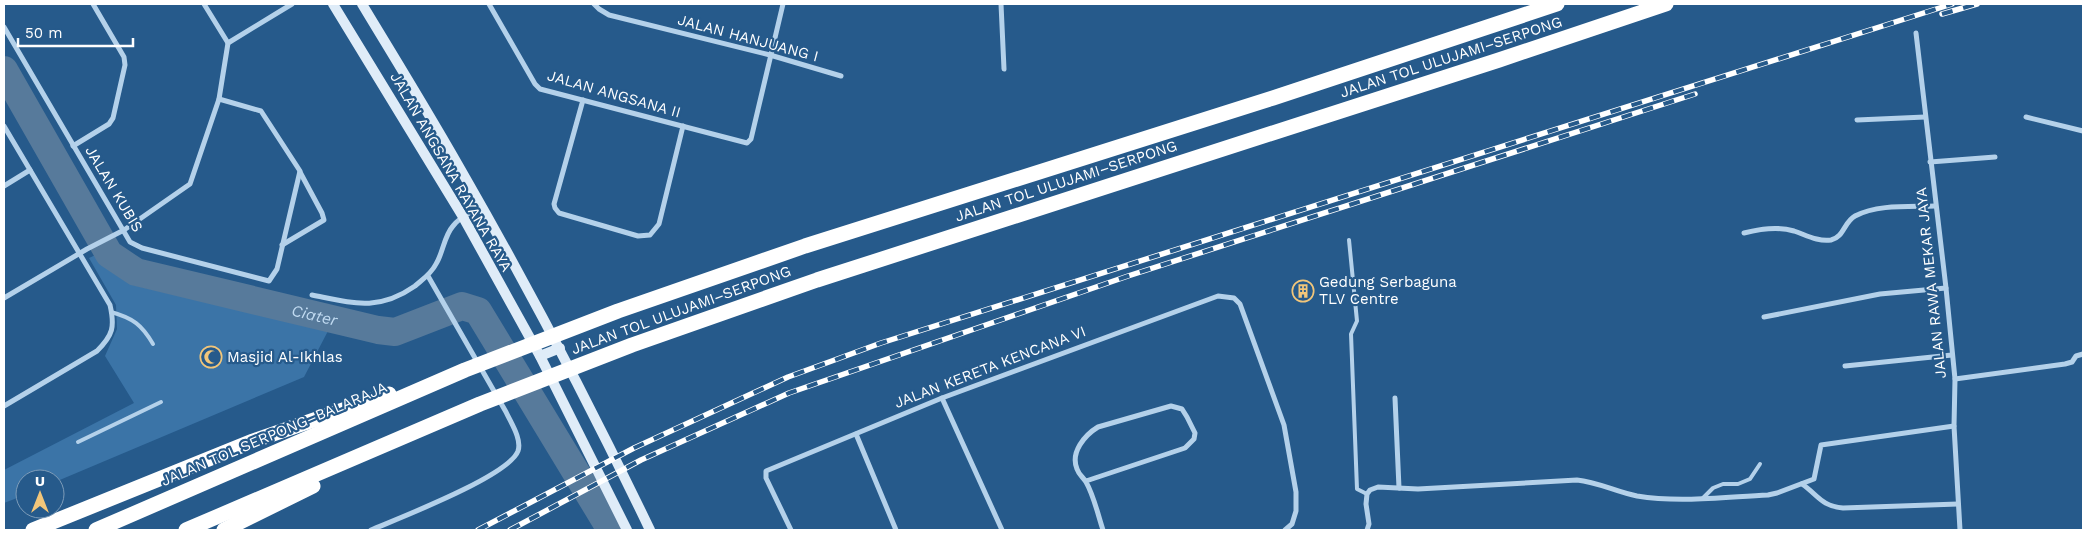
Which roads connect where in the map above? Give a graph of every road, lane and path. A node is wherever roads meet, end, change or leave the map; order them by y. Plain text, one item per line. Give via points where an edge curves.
1 (93, 4) edge
2 (204, 4) edge
3 (292, 4) edge
4 (333, 4) edge
5 (362, 4) edge
6 (489, 4) edge
7 (594, 4) edge
8 (783, 4) edge
9 (1001, 4) edge
10 (1557, 4) edge
11 (1666, 4) edge
12 (4, 27) edge
13 (1916, 33) dead end
14 (228, 43) junction
15 (770, 55) junction
16 (1004, 69) dead end
17 (841, 76) dead end
18 (218, 99) junction
19 (583, 100) junction
20 (1925, 117) junction
21 (2026, 117) dead end
22 (1857, 120) dead end
23 (4, 126) edge
24 (683, 126) junction
25 (2083, 131) edge
26 (73, 146) junction
27 (1995, 157) dead end
28 (1930, 162) junction
29 (30, 170) junction
30 (300, 171) junction
31 (4, 186) edge
32 (481, 206) junction
33 (1935, 206) junction
34 (463, 217) junction
35 (124, 230) junction
36 (1744, 232) dead end
37 (1349, 240) dead end
38 (282, 245) junction
39 (80, 253) junction
40 (428, 276) junction
41 (1946, 288) junction
42 (312, 295) dead end
43 (4, 298) edge
44 (111, 312) junction
45 (1764, 317) dead end
46 (153, 344) dead end
47 (560, 348) junction
48 (2083, 354) edge
49 (1952, 355) junction
50 (540, 356) junction
51 (1845, 366) dead end
52 (468, 369) junction
53 (1954, 379) junction
54 (942, 398) junction
55 (1396, 398) dead end
56 (160, 402) dead end
57 (480, 404) junction
58 (4, 406) edge
59 (1954, 426) junction
60 (856, 434) junction
61 (78, 442) dead end
62 (1760, 464) dead end
63 (1086, 481) junction
64 (1802, 484) junction
65 (1398, 488) junction
66 (1367, 494) junction
67 (1703, 498) junction
68 (1958, 504) junction
69 (624, 525) edge
70 (33, 530) edge
71 (96, 530) edge
72 (186, 530) edge
73 (224, 530) edge
74 (371, 530) edge
75 (650, 530) edge
76 (791, 530) edge
77 (896, 530) edge
78 (1002, 530) edge
79 (1103, 530) edge
80 (1285, 530) edge
81 (1367, 530) edge
82 (1960, 530) edge

1 - 26 street via 125,65 113,118 109,124
2 - 14 street
3 - 14 street
4 - 34 street, JALAN ANGSANA RAYANA RAYA
5 - 32 street, JALAN ANGSANA RAYANA RAYA
6 - 19 street, JALAN ANGSANA II via 535,84 547,91
7 - 15 street, JALAN HANJUANG I via 609,15
8 - 15 street
9 - 16 street
10 - 52 highway, JALAN TOL ULUJAMI–SERPONG via 805,246 618,311
11 - 57 highway, JALAN TOL ULUJAMI–SERPONG via 826,277 632,345
12 - 26 street, JALAN KUBIS
13 - 20 street, JALAN RAWA MEKAR JAYA
14 - 18 street
15 - 17 street, JALAN HANJUANG I
15 - 24 street, JALAN ANGSANA II via 751,139 747,143
18 - 30 street via 261,111
18 - 35 street via 190,184
19 - 24 street, JALAN ANGSANA II
19 - 24 street via 555,208 559,213 638,236 650,235 659,224
20 - 22 street
20 - 28 street, JALAN RAWA MEKAR JAYA
21 - 25 street
23 - 29 street
26 - 35 street, JALAN KUBIS
27 - 28 street
28 - 33 street, JALAN RAWA MEKAR JAYA
29 - 31 street
29 - 39 street
30 - 38 street
30 - 38 street via 324,220
32 - 34 street
32 - 47 street, JALAN ANGSANA RAYANA RAYA
33 - 36 street via 1868,211 1849,220 1840,234 1828,240 1777,228
33 - 41 street, JALAN RAWA MEKAR JAYA
34 - 40 street via 452,226
34 - 50 street, JALAN ANGSANA RAYANA RAYA
35 - 38 street, JALAN KUBIS via 130,242 142,248 267,282 272,280 277,269
35 - 39 street
37 - 66 lane via 1357,321 1351,334 1357,489
39 - 43 street
39 - 44 street via 110,304
40 - 42 street via 390,299 372,304
40 - 74 street via 506,412 519,449 506,466 469,487
41 - 45 street via 1880,294
41 - 49 street, JALAN RAWA MEKAR JAYA
44 - 46 lane via 128,316 145,330
44 - 58 street via 109,339 97,351
47 - 50 street
47 - 75 street, JALAN ANGSANA RAYANA RAYA
48 - 53 street via 2065,364
49 - 51 street
49 - 53 street, JALAN RAWA MEKAR JAYA
50 - 69 street, JALAN ANGSANA RAYANA RAYA
52 - 70 highway via 253,441
52 - 71 highway, JALAN TOL SERPONG–BALARAJA
53 - 59 street, JALAN RAWA MEKAR JAYA
54 - 60 street, JALAN KERETA KENCANA VI
54 - 78 street
54 - 80 street, JALAN KERETA KENCANA VI via 1209,297 1234,298 1240,304 1284,425 1296,492 1296,511 1292,524
55 - 65 street
56 - 61 lane
57 - 72 highway
57 - 73 highway
59 - 64 street via 1821,446 1816,476
59 - 68 street, JALAN RAWA MEKAR JAYA
60 - 76 street, JALAN KERETA KENCANA VI via 766,471 766,478
60 - 77 street
62 - 67 lane via 1750,479 1713,488
63 - 63 street via 1076,468 1075,459 1088,434 1098,427 1172,406 1182,409 1188,417 1195,433 1185,448
63 - 79 street
64 - 67 street via 1768,495
64 - 68 street via 1832,507
65 - 66 street via 1378,487
65 - 67 street via 1577,480 1654,498
66 - 81 street
68 - 82 street, JALAN RAWA MEKAR JAYA

